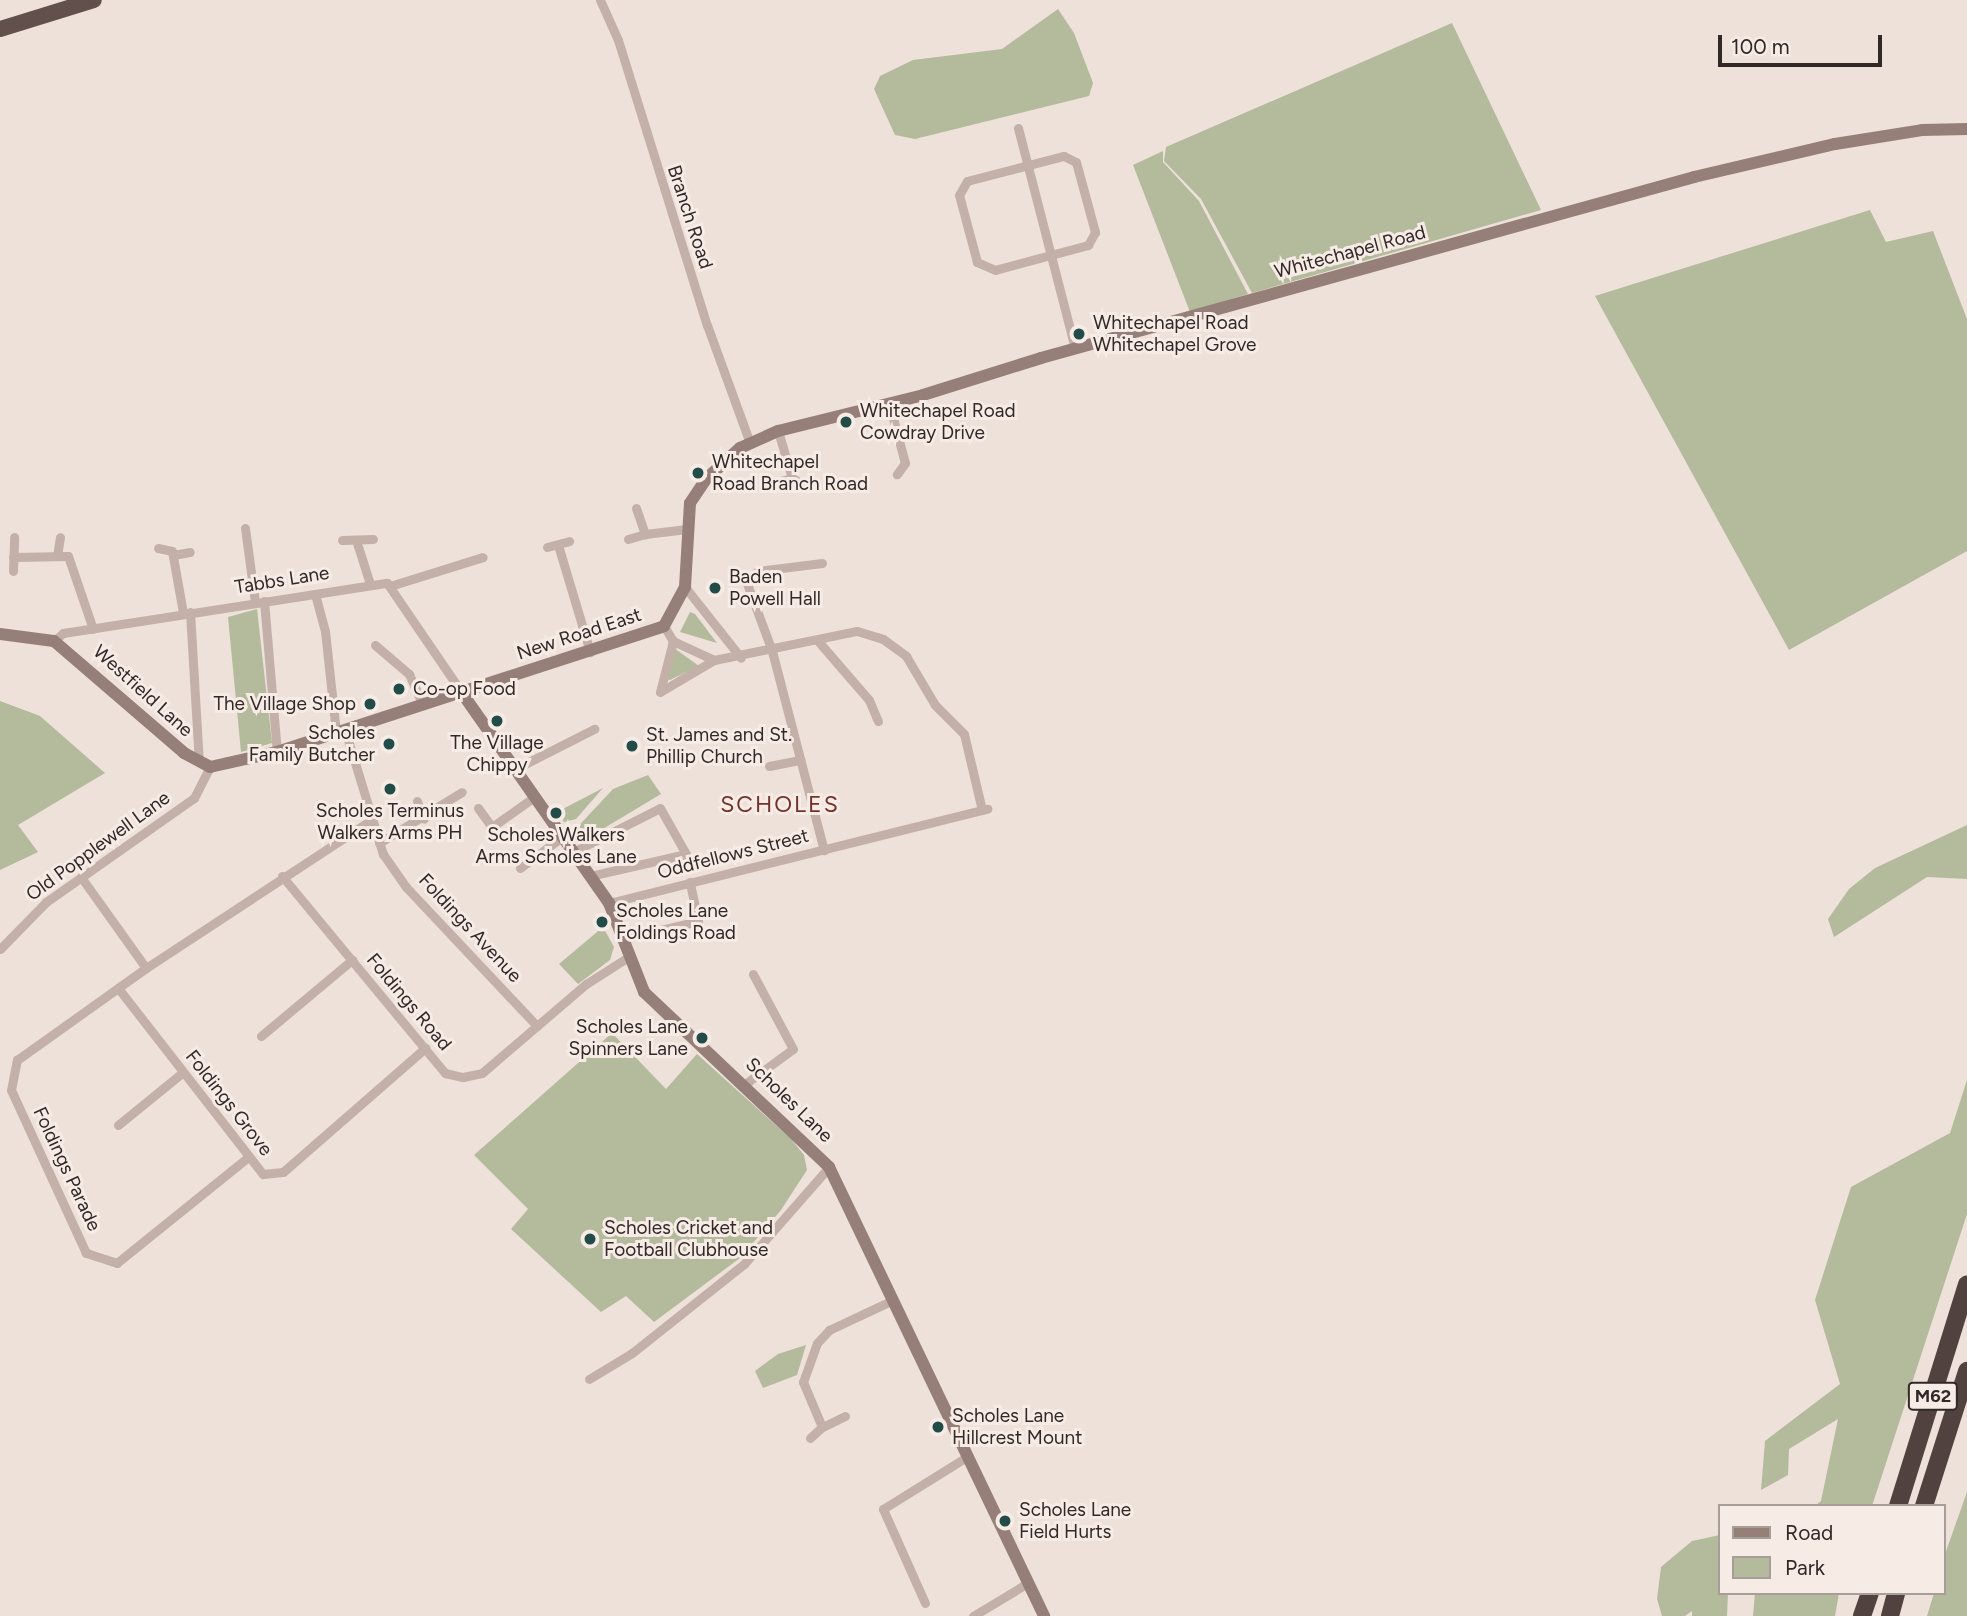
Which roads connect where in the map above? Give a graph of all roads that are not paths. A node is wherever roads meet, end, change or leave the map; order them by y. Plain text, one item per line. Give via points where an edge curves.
1 (94, 0) edge
2 (600, 0) edge
3 (0, 29) edge
4 (1018, 128) dead end
5 (1967, 129) edge
6 (1027, 165) junction
7 (1051, 255) junction
8 (1075, 348) junction
9 (889, 403) junction
10 (778, 431) junction
11 (750, 443) junction
12 (897, 474) dead end
13 (773, 483) dead end
14 (636, 508) dead end
15 (245, 528) dead end
16 (687, 529) junction
17 (645, 534) junction
18 (14, 537) dead end
19 (60, 537) dead end
20 (373, 539) dead end
21 (628, 539) dead end
22 (342, 540) dead end
23 (569, 541) dead end
24 (356, 543) junction
25 (558, 545) junction
26 (158, 548) dead end
27 (547, 548) dead end
28 (190, 552) dead end
29 (172, 553) junction
30 (57, 556) junction
31 (13, 557) junction
32 (483, 557) dead end
33 (822, 563) dead end
34 (13, 571) dead end
35 (370, 584) junction
36 (390, 586) junction
37 (685, 587) junction
38 (316, 594) junction
39 (259, 602) junction
40 (186, 613) junction
41 (664, 626) junction
42 (93, 629) junction
43 (0, 634) edge
44 (54, 641) junction
45 (673, 641) junction
46 (818, 641) junction
47 (374, 645) dead end
48 (772, 651) junction
49 (590, 652) junction
50 (741, 658) junction
51 (714, 660) junction
52 (461, 693) junction
53 (423, 705) junction
54 (878, 720) dead end
55 (594, 729) dead end
56 (341, 731) junction
57 (277, 752) junction
58 (800, 760) junction
59 (205, 765) junction
60 (769, 766) dead end
61 (514, 769) junction
62 (462, 792) dead end
63 (534, 797) junction
64 (417, 801) dead end
65 (478, 808) dead end
66 (424, 819) junction
67 (370, 821) junction
68 (562, 837) junction
69 (379, 843) junction
70 (824, 850) junction
71 (573, 852) junction
72 (520, 869) dead end
73 (282, 876) junction
74 (590, 876) junction
75 (81, 877) junction
76 (691, 882) junction
77 (609, 903) junction
78 (623, 939) junction
79 (0, 949) edge
80 (630, 956) junction
81 (352, 961) junction
82 (146, 968) junction
83 (753, 974) dead end
84 (118, 988) junction
85 (537, 1026) junction
86 (261, 1036) dead end
87 (425, 1048) junction
88 (182, 1073) junction
89 (746, 1084) junction
90 (118, 1125) dead end
91 (247, 1158) junction
92 (829, 1167) junction
93 (1967, 1285) edge
94 (891, 1301) junction
95 (1967, 1371) edge
96 (589, 1379) dead end
97 (845, 1416) dead end
98 (822, 1427) junction
99 (810, 1438) dead end
100 (965, 1458) junction
101 (1899, 1504) edge
102 (1925, 1504) edge
103 (1026, 1584) junction
104 (1869, 1595) edge
105 (1895, 1595) edge
106 (925, 1603) dead end
107 (973, 1616) edge
108 (1044, 1616) edge
109 (1862, 1616) edge
110 (1890, 1616) edge

1 - 3 highway
2 - 11 street, Branch Road via 618,40 707,325
4 - 6 street
5 - 8 main road, Whitechapel Road via 1835,144 1695,177
6 - 7 street
6 - 7 street via 1064,156 1076,162 1095,232 1088,245
6 - 7 street via 967,181 958,195 977,262 995,270
7 - 8 street
8 - 9 main road, Whitechapel Road
9 - 10 main road, Whitechapel Road
9 - 12 street via 905,463
10 - 11 main road, Whitechapel Road
10 - 13 street via 796,481
11 - 16 main road, New Road East via 701,487 690,503
14 - 17 street
15 - 39 street
16 - 17 street
16 - 37 main road, New Road East
17 - 21 street
18 - 31 street
19 - 30 street
20 - 24 street
22 - 24 street
23 - 25 street
24 - 35 street
25 - 27 street
25 - 49 street
26 - 29 street
28 - 29 street
29 - 40 street
30 - 31 street
30 - 42 street via 68,556
31 - 34 street
32 - 36 street
33 - 48 street via 758,571 746,581
35 - 36 street, Tabbs Lane
35 - 38 street, Tabbs Lane
36 - 52 street
37 - 41 main road, New Road East
37 - 50 street
38 - 39 street, Tabbs Lane
38 - 56 street, Foldings Avenue
39 - 40 street, Tabbs Lane
39 - 57 street
40 - 42 street, Tabbs Lane
40 - 59 street
41 - 45 street
41 - 49 main road, New Road East
42 - 44 street, Tabbs Lane via 63,633
43 - 44 main road
44 - 59 main road, Westfield Lane
45 - 51 street
45 - 51 street via 660,692
46 - 48 street
46 - 54 street via 869,700
46 - 70 street, Oddfellows Street via 857,631 883,639 906,656 935,705 964,734 985,809
47 - 53 street via 409,674
48 - 50 street
48 - 58 street
49 - 52 main road, New Road East
50 - 51 street
52 - 53 main road
52 - 61 main road, Scholes Lane
53 - 56 main road
55 - 61 street
56 - 57 main road
56 - 67 street, Foldings Avenue
57 - 59 main road
58 - 60 street
58 - 70 street
59 - 75 street, Old Popplewell Lane via 194,798
61 - 63 main road, Scholes Lane
62 - 66 street
63 - 65 street via 492,827
63 - 68 main road, Scholes Lane
64 - 66 street
66 - 69 street
67 - 69 street, Foldings Avenue
67 - 73 street, Foldings Parade
68 - 71 main road, Scholes Lane
68 - 72 street
69 - 85 street, Foldings Avenue via 406,887
70 - 76 street, Oddfellows Street
71 - 74 main road, Scholes Lane
71 - 74 street via 660,807 686,855
73 - 81 street, Foldings Road
73 - 82 street, Foldings Parade
74 - 77 main road, Scholes Lane
75 - 79 street, Old Popplewell Lane via 46,902
75 - 82 street
76 - 77 street, Oddfellows Street
76 - 78 street via 698,921
77 - 78 main road, Scholes Lane
78 - 80 main road, Scholes Lane
80 - 85 street, Foldings Road
80 - 89 main road, Scholes Lane via 644,992
81 - 86 street
81 - 87 street, Foldings Road
82 - 84 street, Foldings Parade
83 - 89 street via 793,1049
84 - 88 street, Foldings Grove
84 - 91 street, Foldings Parade via 18,1060 11,1090 86,1253 117,1263
85 - 87 street, Foldings Road via 481,1073 463,1077 445,1073
87 - 91 street, Foldings Grove via 284,1172 263,1174
88 - 90 street
88 - 91 street, Foldings Grove
89 - 92 main road, Scholes Lane
92 - 94 main road, Scholes Lane
92 - 96 street via 744,1264 632,1353
93 - 101 highway, M62
94 - 98 street via 821,1335 803,1382
94 - 100 main road, Scholes Lane
95 - 102 highway, M62
97 - 98 street
98 - 99 street
100 - 103 main road, Scholes Lane
100 - 106 street via 883,1509
103 - 107 street
103 - 108 main road, Scholes Lane
104 - 109 highway
105 - 110 highway

